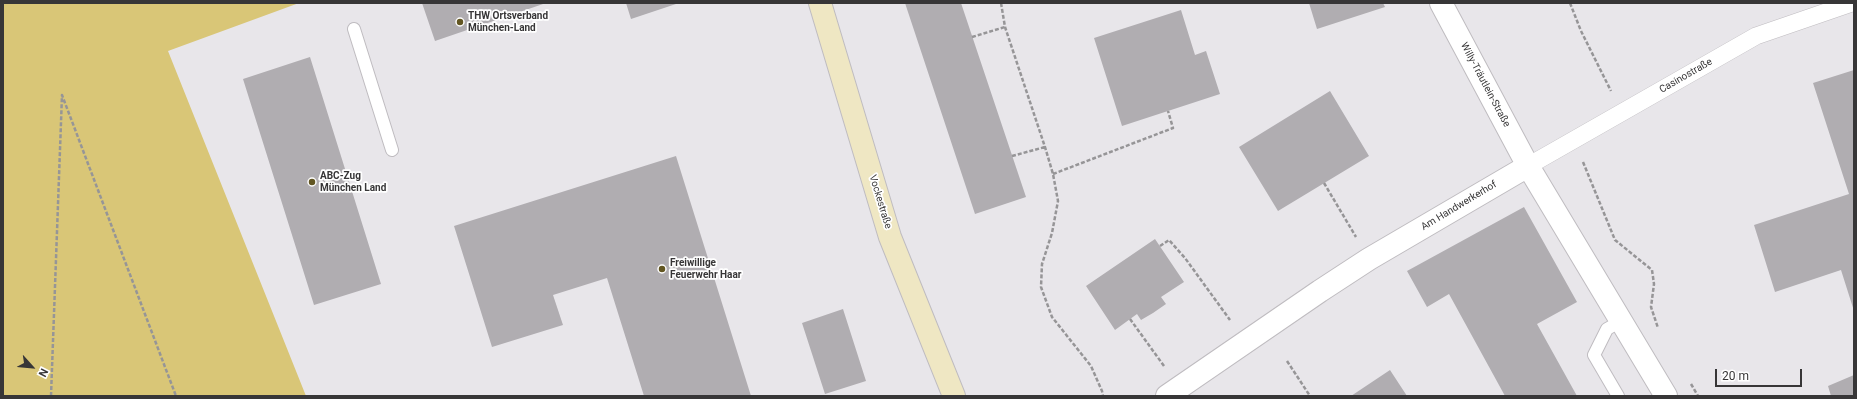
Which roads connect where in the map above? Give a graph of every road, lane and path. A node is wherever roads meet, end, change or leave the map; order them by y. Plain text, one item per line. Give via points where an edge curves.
1 (820, 3) edge
2 (1001, 3) edge
3 (1441, 3) edge
4 (1570, 3) edge
5 (1852, 3) edge
6 (1005, 27) junction
7 (354, 29) dead end
8 (972, 37) dead end
9 (1168, 111) dead end
10 (1622, 112) junction
11 (1574, 140) junction
12 (1045, 147) junction
13 (392, 150) dead end
14 (1012, 156) dead end
15 (1528, 166) junction
16 (1053, 174) junction
17 (1324, 183) dead end
18 (1160, 246) dead end
19 (1370, 259) junction
20 (1130, 319) dead end
21 (1622, 321) junction
22 (1662, 334) dead end
23 (1246, 342) junction
24 (1287, 361) dead end
25 (1690, 382) dead end
26 (1173, 392) edge
27 (52, 396) edge
28 (176, 396) edge
29 (954, 396) edge
30 (1103, 396) edge
31 (1310, 396) edge
32 (1618, 396) edge
33 (1666, 396) edge
34 (1698, 396) edge

1 - 29 main road, Vockestraße via 890,237
2 - 6 path
3 - 15 street, Willy-Träutlein-Straße
4 - 10 path via 1581,31
5 - 10 street, Casinostraße via 1756,36
6 - 8 path
6 - 12 path
7 - 13 lane
9 - 16 path via 1173,128
10 - 11 street, Casinostraße
11 - 15 street, Casinostraße
11 - 22 path via 1615,240 1652,270 1654,284 1651,307
12 - 14 path
12 - 16 path
15 - 19 street, Am Handwerkerhof
15 - 21 street
16 - 30 path via 1058,201 1052,233 1042,264 1041,287 1052,317 1091,366
17 - 19 path
18 - 23 path via 1169,240
19 - 23 street, Am Handwerkerhof
20 - 26 path
21 - 32 lane via 1607,329 1594,355
21 - 33 street
23 - 26 street, Am Handwerkerhof
24 - 31 path
25 - 34 path
27 - 28 path via 62,95

